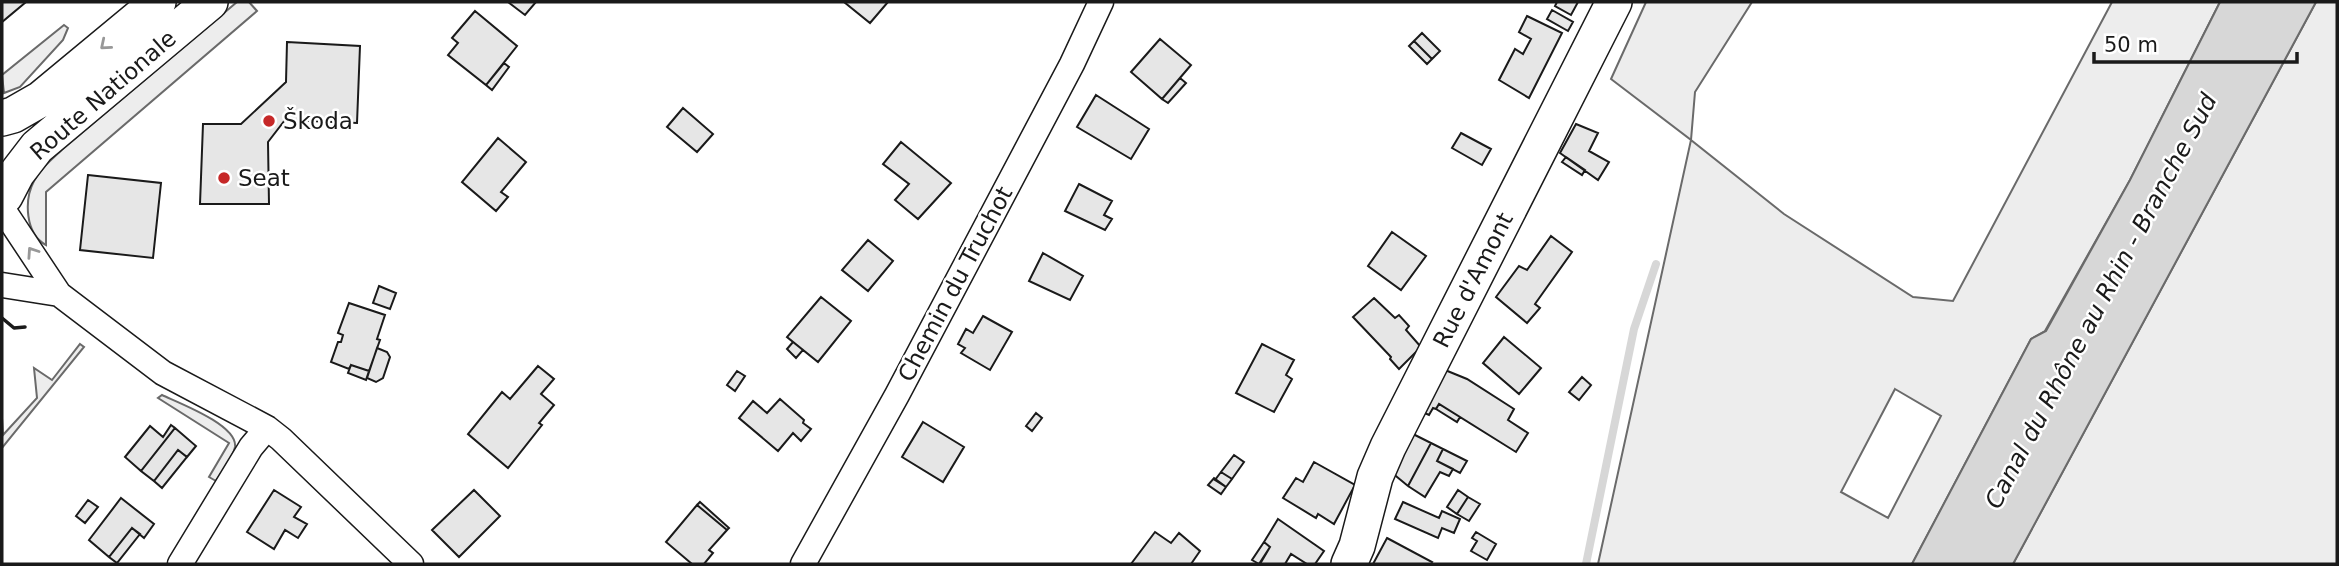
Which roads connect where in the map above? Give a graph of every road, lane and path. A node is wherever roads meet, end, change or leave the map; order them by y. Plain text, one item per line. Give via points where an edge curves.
1 (158, 2) edge
2 (209, 2) edge
3 (1101, 2) edge
4 (1614, 2) edge
5 (2, 118) edge
6 (3, 201) edge
7 (2, 285) edge
8 (60, 294) junction
9 (267, 428) junction
10 (180, 564) edge
11 (411, 564) edge
12 (803, 564) edge
13 (1349, 564) edge

1 -> 5 street, Route Nationale via 41,99
2 - 6 street, Route Nationale via 37,147
3 - 12 street, Chemin du Truchot via 897,395
4 - 13 street, Rue d'Amont via 1388,447
8 -> 6 street
7 - 8 street
8 - 9 street via 163,373
9 - 10 street
9 - 11 street

